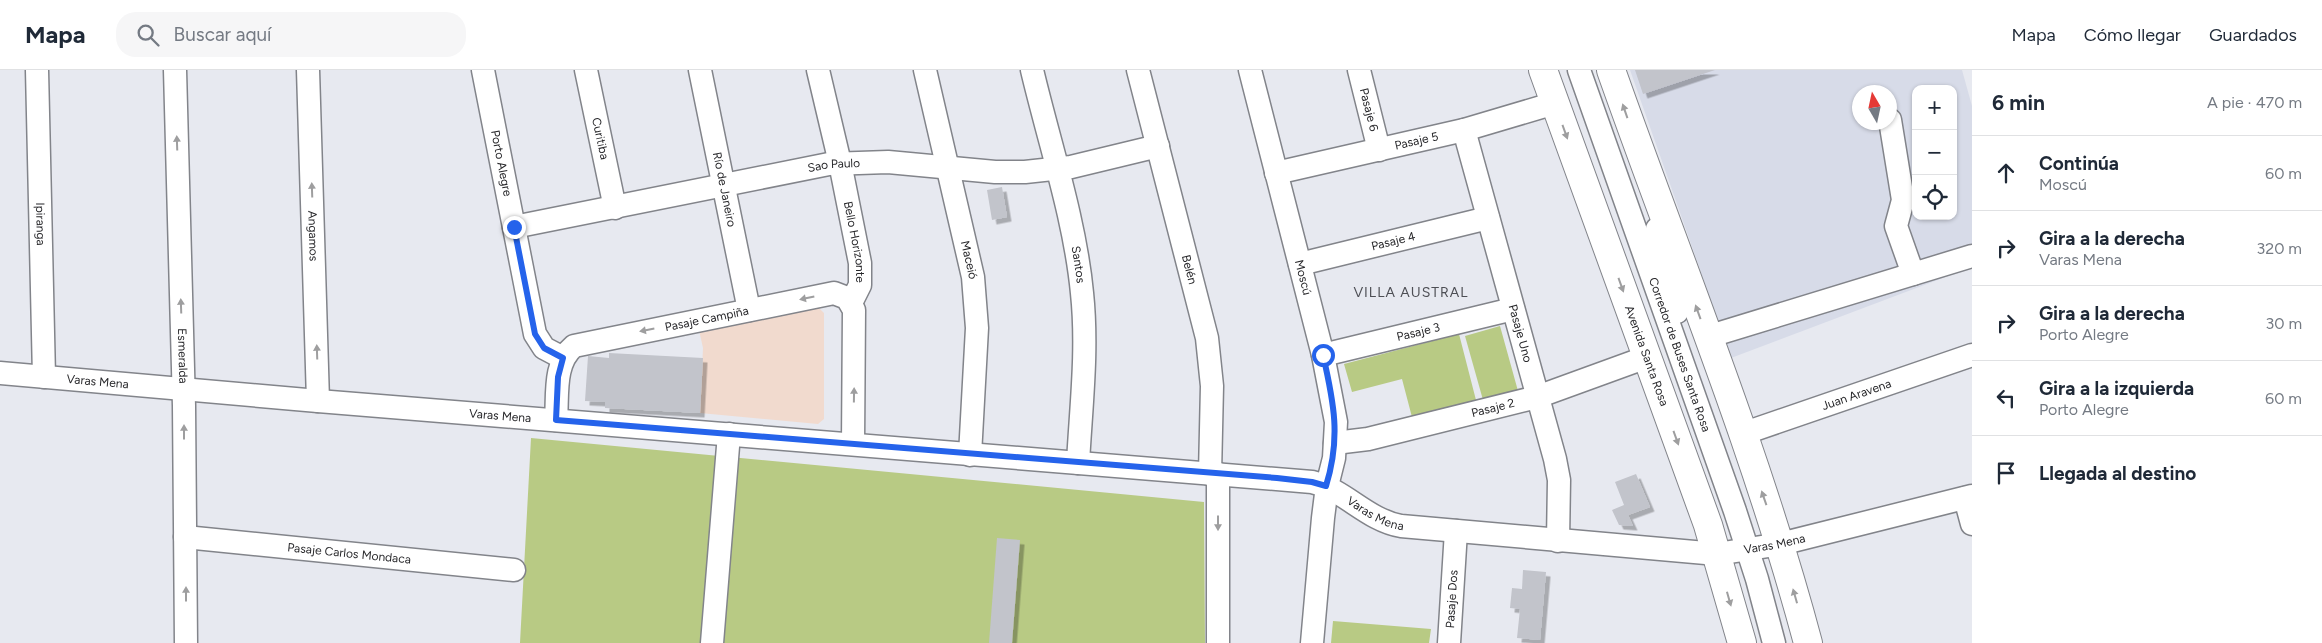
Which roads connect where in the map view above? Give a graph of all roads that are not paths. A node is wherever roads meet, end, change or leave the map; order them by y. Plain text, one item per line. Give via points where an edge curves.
1 (37, 70) edge
2 (175, 70) edge
3 (308, 70) edge
4 (483, 70) edge
5 (586, 70) edge
6 (700, 70) edge
7 (818, 70) edge
8 (925, 70) edge
9 (1032, 70) edge
10 (1138, 70) edge
11 (1250, 70) edge
12 (1359, 70) edge
13 (1543, 70) edge
14 (1579, 70) edge
15 (1611, 70) edge
16 (1555, 103) junction
17 (1464, 130) junction
18 (1892, 130) edge
19 (1158, 146) junction
20 (1378, 150) junction
21 (1640, 152) junction
22 (840, 162) junction
23 (949, 168) junction
24 (1056, 170) junction
25 (1276, 173) junction
26 (723, 185) junction
27 (614, 208) junction
28 (1488, 218) junction
29 (514, 227) junction
30 (1972, 256) edge
31 (1300, 264) junction
32 (1913, 274) junction
33 (851, 303) junction
34 (1513, 309) junction
35 (749, 310) junction
36 (1707, 337) junction
37 (1323, 355) junction
38 (1972, 355) edge
39 (1647, 357) junction
40 (563, 358) junction
41 (0, 373) edge
42 (44, 377) junction
43 (1690, 382) junction
44 (184, 389) junction
45 (1537, 397) junction
46 (318, 401) junction
47 (556, 420) junction
48 (729, 434) junction
49 (1742, 434) junction
50 (1335, 443) junction
51 (853, 444) junction
52 (970, 455) junction
53 (1078, 464) junction
54 (1214, 474) junction
55 (1326, 486) junction
56 (1969, 497) edge
57 (1972, 524) edge
58 (1456, 531) junction
59 (185, 537) junction
60 (1558, 540) junction
61 (1780, 544) junction
62 (1748, 550) junction
63 (1717, 554) junction
64 (514, 570) dead end
65 (186, 643) edge
66 (712, 643) edge
67 (1218, 643) edge
68 (1312, 643) edge
69 (1449, 643) edge
70 (1742, 643) edge
71 (1774, 643) edge
72 (1808, 643) edge

1 - 42 street, Ipiranga
44 -> 2 street, Esmeralda
46 -> 3 street, Angamos
4 - 29 street, Porto Alegre
5 - 27 street, Curitiba
6 - 26 street, Río de Janeiro
7 - 22 street, Bello Horizonte
8 - 23 street, Maceió
9 - 24 street, Santos
10 - 19 street, Belén
11 - 25 street, Moscú
12 - 20 street, Pasaje 6
13 - 16 main road, Avenida Santa Rosa
14 - 43 street, Corredor de Buses Santa Rosa
21 -> 15 main road
16 - 17 street, Pasaje 5
16 -> 39 main road, Avenida Santa Rosa
17 - 20 street, Pasaje 5
17 - 28 street, Pasaje Uno
18 - 32 street via 1903,200 1896,226
19 - 24 street, Sao Paulo
19 - 54 street, Belén via 1207,338 1212,386
20 - 25 street, Pasaje 5
36 -> 21 main road
21 - 43 street via 1649,204 1673,292
22 - 23 street, Sao Paulo via 888,162
22 - 26 street, Sao Paulo
22 - 33 street, Bello Horizonte via 860,263 860,285
23 - 24 street, Sao Paulo via 995,172
23 - 52 street, Maceió via 968,250 976,305
24 - 53 street, Santos via 1077,258 1084,319
25 - 31 street, Moscú
26 - 27 street, Sao Paulo
26 - 35 street, Río de Janeiro
27 - 29 street, Sao Paulo
28 - 31 street, Pasaje 4
28 - 34 street, Pasaje Uno
29 - 40 street, Porto Alegre via 535,334 544,348
30 - 32 street
31 - 37 street, Moscú
32 - 36 street
33 -> 35 street, Pasaje Campiña via 841,295 827,293
51 -> 33 street via 855,317
34 - 37 street, Pasaje 3
34 - 45 street, Pasaje Uno
35 -> 40 street, Pasaje Campiña via 582,343
36 - 49 main road
37 - 50 street, Moscú via 1334,408
38 - 49 street, Juan Aravena
39 - 45 street, Pasaje 2
39 -> 63 main road, Avenida Santa Rosa
40 - 47 street via 558,377
41 - 42 street, Varas Mena
42 - 44 street, Varas Mena
43 - 62 street, Corredor de Buses Santa Rosa
44 - 46 street, Varas Mena
59 -> 44 street, Esmeralda
45 - 50 street, Pasaje 2 via 1368,439
45 - 60 street, Pasaje Uno via 1558,470
46 - 47 street, Varas Mena
47 - 48 street, Varas Mena
48 - 51 street, Varas Mena
48 - 66 street
61 -> 49 main road
50 - 55 street, Moscú
51 - 52 street, Varas Mena
52 - 53 street, Varas Mena
53 - 54 street, Varas Mena
54 - 55 street, Varas Mena
54 -> 67 street
55 - 58 street, Varas Mena via 1386,522
55 - 68 street
56 - 57 street
56 - 61 street, Varas Mena
58 - 60 street, Varas Mena
58 - 69 street, Pasaje Dos
59 - 64 street, Pasaje Carlos Mondaca
65 -> 59 street, Esmeralda
60 - 63 street, Varas Mena
61 - 62 street, Varas Mena
72 -> 61 main road
62 - 63 street, Varas Mena
62 - 71 street, Corredor de Buses Santa Rosa
63 -> 70 main road, Avenida Santa Rosa

